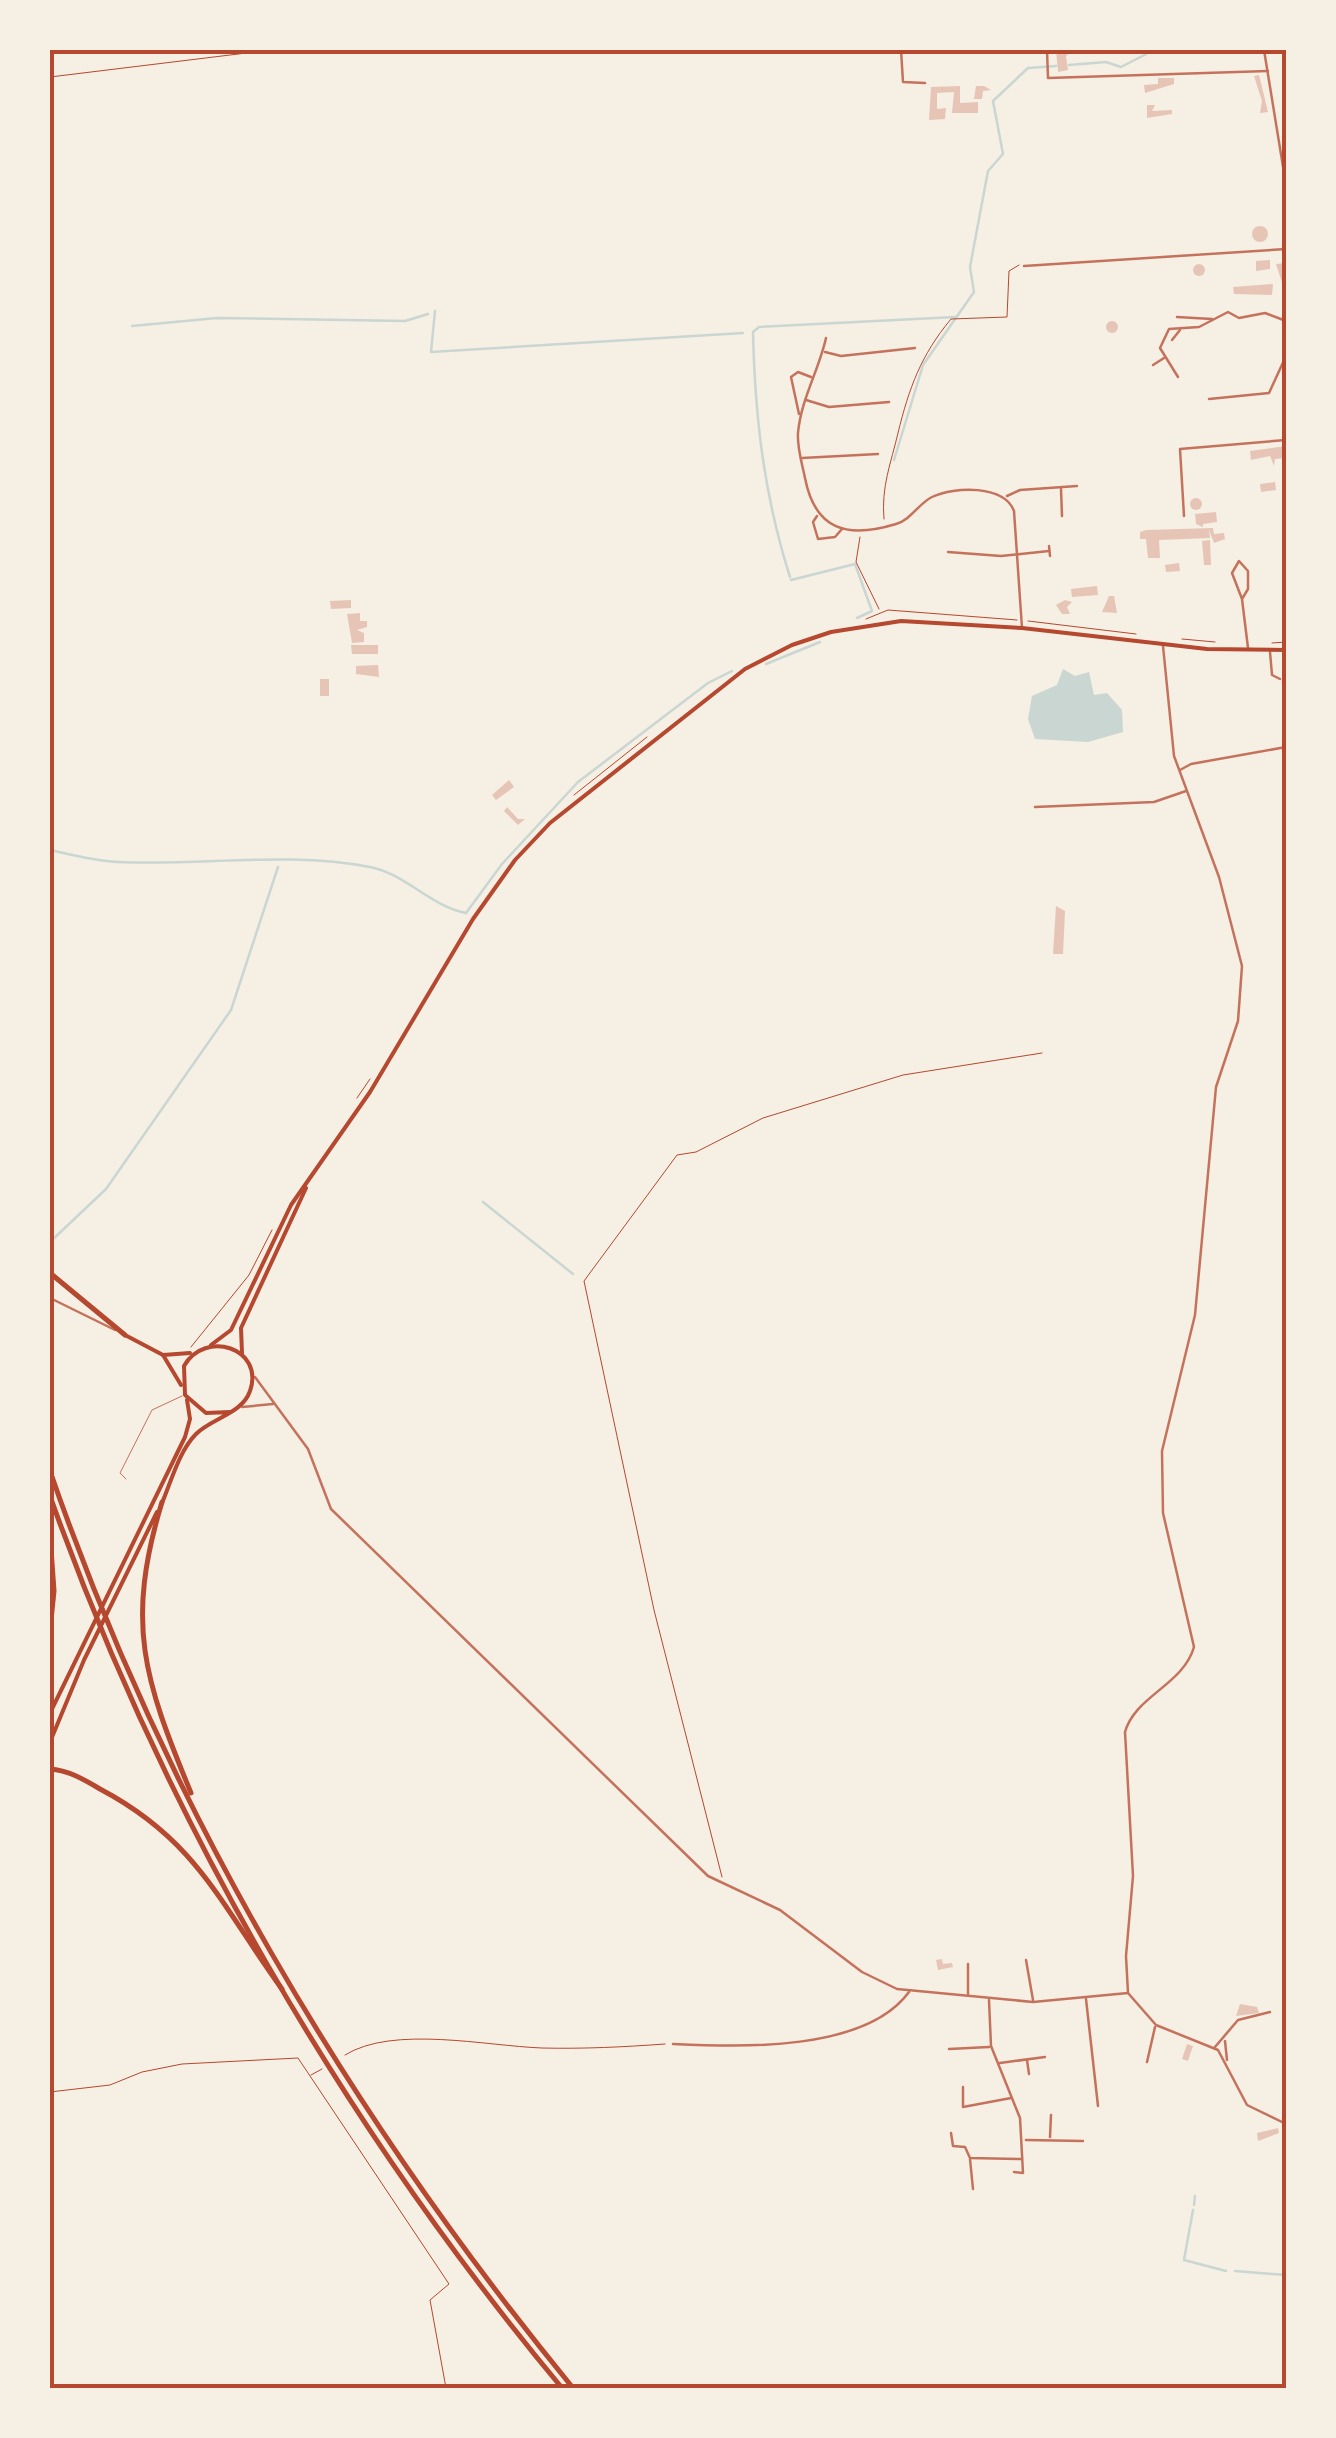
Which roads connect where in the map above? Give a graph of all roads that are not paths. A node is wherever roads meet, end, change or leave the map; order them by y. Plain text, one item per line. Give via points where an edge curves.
1 (900, 50) edge
2 (1047, 50) edge
3 (1264, 50) edge
4 (1268, 71) junction
5 (925, 83) dead end
6 (1286, 185) edge
7 (1286, 249) edge
8 (1026, 266) road end
9 (1177, 317) dead end
10 (1213, 320) junction
11 (1286, 322) edge
12 (1180, 329) junction
13 (826, 338) dead end
14 (1172, 340) dead end
15 (915, 348) dead end
16 (823, 351) junction
17 (1286, 356) edge
18 (1166, 358) junction
19 (1154, 365) dead end
20 (1178, 377) dead end
21 (813, 378) junction
22 (1209, 399) dead end
23 (805, 400) junction
24 (890, 402) dead end
25 (800, 415) junction
26 (1286, 440) edge
27 (878, 454) dead end
28 (801, 458) junction
29 (1076, 486) dead end
30 (1061, 487) junction
31 (1006, 496) junction
32 (1064, 512) dead end
33 (817, 516) junction
34 (1184, 516) dead end
35 (842, 528) junction
36 (1050, 551) dead end
37 (948, 552) dead end
38 (1018, 555) junction
39 (1242, 599) junction
40 (1022, 628) junction
41 (1161, 642) junction
42 (1208, 642) road end
43 (1208, 649) junction
44 (1286, 650) edge
45 (1248, 651) junction
46 (1270, 651) junction
47 (1280, 680) dead end
48 (1286, 747) edge
49 (1178, 771) junction
50 (1188, 790) junction
51 (1035, 807) dead end
52 (306, 1188) junction
53 (50, 1273) edge
54 (50, 1298) edge
55 (125, 1335) junction
56 (211, 1344) junction
57 (196, 1351) junction
58 (163, 1355) junction
59 (243, 1356) junction
60 (251, 1372) junction
61 (182, 1388) junction
62 (186, 1397) junction
63 (275, 1404) junction
64 (238, 1408) junction
65 (230, 1412) junction
66 (50, 1471) edge
67 (126, 1479) dead end
68 (50, 1496) edge
69 (162, 1502) junction
70 (50, 1535) edge
71 (50, 1630) edge
72 (50, 1713) edge
73 (50, 1742) edge
74 (50, 1750) edge
75 (50, 1767) edge
76 (208, 1834) junction
77 (1026, 1960) dead end
78 (968, 1964) dead end
79 (910, 1991) junction
80 (1128, 1993) junction
81 (968, 1996) junction
82 (1086, 1999) junction
83 (989, 2000) junction
84 (1033, 2002) junction
85 (1270, 2012) dead end
86 (304, 2020) junction
87 (1156, 2025) junction
88 (1225, 2040) junction
89 (674, 2044) road end
90 (991, 2046) junction
91 (1214, 2048) junction
92 (949, 2049) dead end
93 (1044, 2057) dead end
94 (1027, 2058) junction
95 (1227, 2060) junction
96 (1147, 2062) dead end
97 (998, 2064) junction
98 (1028, 2074) dead end
99 (963, 2087) dead end
100 (1012, 2098) junction
101 (1098, 2106) dead end
102 (962, 2107) junction
103 (1051, 2115) dead end
104 (962, 2116) dead end
105 (1286, 2124) edge
106 (951, 2133) dead end
107 (1050, 2138) junction
108 (1024, 2140) junction
109 (1083, 2141) dead end
110 (970, 2158) junction
111 (1023, 2159) junction
112 (1014, 2172) dead end
113 (1023, 2173) junction
114 (1032, 2174) dead end
115 (973, 2189) dead end
116 (562, 2388) edge
117 (573, 2388) edge

1 - 5 street via 904,82
2 - 4 street via 1048,78
3 - 4 street
4 - 6 street
7 - 8 street
9 - 10 street
10 - 11 street via 1228,312 1240,318 1265,313
10 - 12 street
12 - 14 street
12 - 18 street via 1162,336
13 - 16 street
15 - 16 street via 841,356
16 - 21 street
17 - 22 street via 1269,393
18 - 19 street
18 - 20 street
21 - 23 street
21 - 25 street via 802,372 791,377
23 - 24 street via 829,407
23 - 25 street
25 - 28 street
26 - 34 street via 1180,449
27 - 28 street
28 - 33 street
29 - 30 street
30 - 31 street
30 - 32 street
31 - 35 street via 943,494 906,520
31 - 38 street
33 - 35 street
33 - 35 street via 818,539
36 - 38 street
37 - 38 street
38 - 40 street
39 - 39 street via 1232,574 1239,561 1248,570
39 - 45 street
40 - 41 main road
40 - 52 main road via 861,623 803,640 756,662 550,822 494,887
41 - 43 main road
41 - 49 street
42 - 43 street
43 - 45 main road
44 - 46 main road
45 - 46 main road
46 - 47 street via 1272,676
48 - 49 street
49 - 50 street
50 - 51 street via 1154,802
50 - 80 street via 1237,937 1241,1002 1216,1088 1196,1315 1162,1451 1164,1513 1194,1647 1180,1674 1126,1725 1133,1876
52 - 56 main road via 270,1242 231,1330
52 - 59 main road via 241,1328
53 - 55 highway
54 - 55 street
55 - 58 main road
56 - 57 main road
56 - 59 main road
57 - 58 main road
57 - 61 main road via 184,1366
58 - 61 main road
59 - 60 main road
60 - 63 street
60 - 64 main road via 250,1391
61 - 62 main road
62 - 65 main road via 206,1413
62 - 67 lane via 152,1410 120,1474
62 - 72 main road via 190,1425
63 - 64 street
63 - 79 street via 308,1449 330,1509 718,1882 780,1910 879,1983
64 - 65 main road
65 - 69 main road via 192,1438
66 - 76 highway via 125,1664
68 - 86 highway via 112,1652 196,1829
69 - 73 main road
69 - 76 highway via 144,1569 142,1645 156,1708
70 - 71 highway
74 - 75 main road
75 - 86 highway via 120,1799 177,1842 218,1890
76 - 117 highway via 394,2147
77 - 84 street
78 - 81 street
79 - 81 street
79 - 89 street via 873,2021 831,2037
80 - 82 street
80 - 87 street
81 - 83 street
82 - 84 street
82 - 101 street
83 - 84 street
83 - 90 street
85 - 88 street via 1238,2020
86 - 116 highway via 388,2154
87 - 91 street
87 - 96 street
88 - 91 street
88 - 95 street
90 - 92 street
90 - 97 street
91 - 95 street
93 - 94 street
94 - 97 street
94 - 98 street
95 - 105 street via 1247,2105
97 - 100 street
99 - 102 street
100 - 102 street
100 - 108 street
102 - 104 street
103 - 107 street
106 - 110 street via 953,2146 965,2147
107 - 108 street
107 - 109 street
108 - 111 street
110 - 111 street
110 - 115 street
111 - 113 street
112 - 113 street
113 - 114 street

